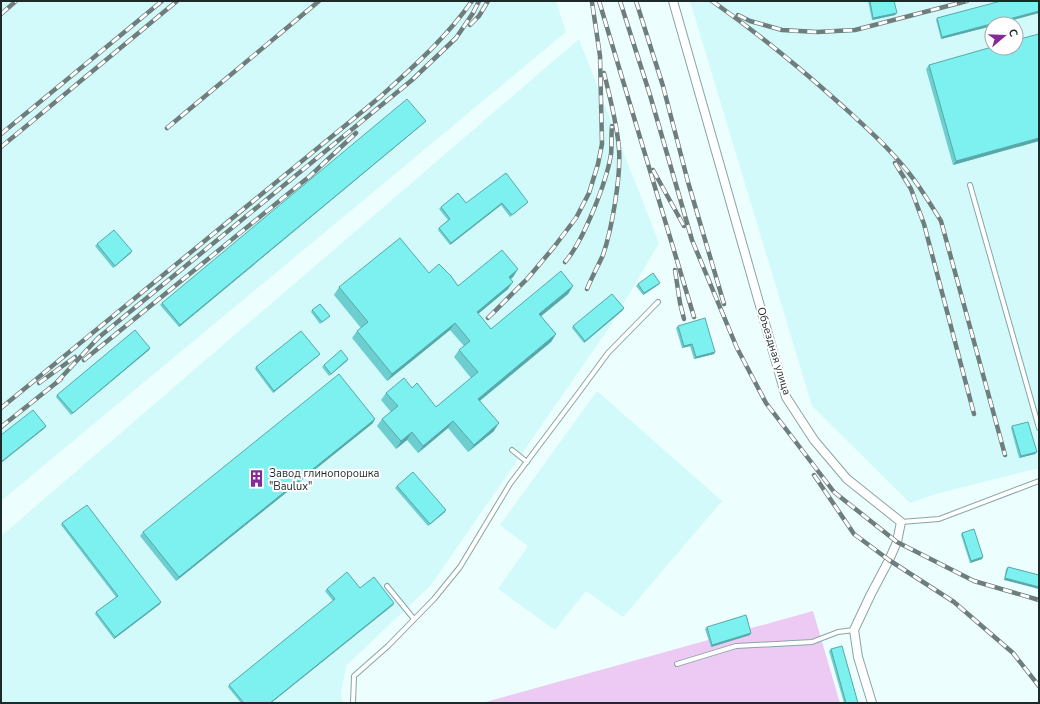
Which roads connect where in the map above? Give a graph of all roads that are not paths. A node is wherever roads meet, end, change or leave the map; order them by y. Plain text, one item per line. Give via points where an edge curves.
1 (673, 1) edge
2 (970, 185) dead end
3 (658, 302) dead end
4 (1039, 428) edge
5 (512, 450) dead end
6 (527, 462) junction
7 (1039, 481) edge
8 (901, 522) junction
9 (386, 586) dead end
10 (414, 619) junction
11 (854, 630) junction
12 (677, 664) dead end
13 (353, 703) edge
14 (872, 703) edge

1 - 8 street, Объездная улица via 786,397 814,440 847,479
2 - 4 lane
3 - 6 lane via 608,353
5 - 6 lane
6 - 10 lane via 510,484 460,567
7 - 8 lane via 939,519
8 - 11 street via 897,542
9 - 10 lane
10 - 13 lane via 354,676
11 - 12 lane via 838,632 812,642 736,646
11 - 14 street via 858,657

